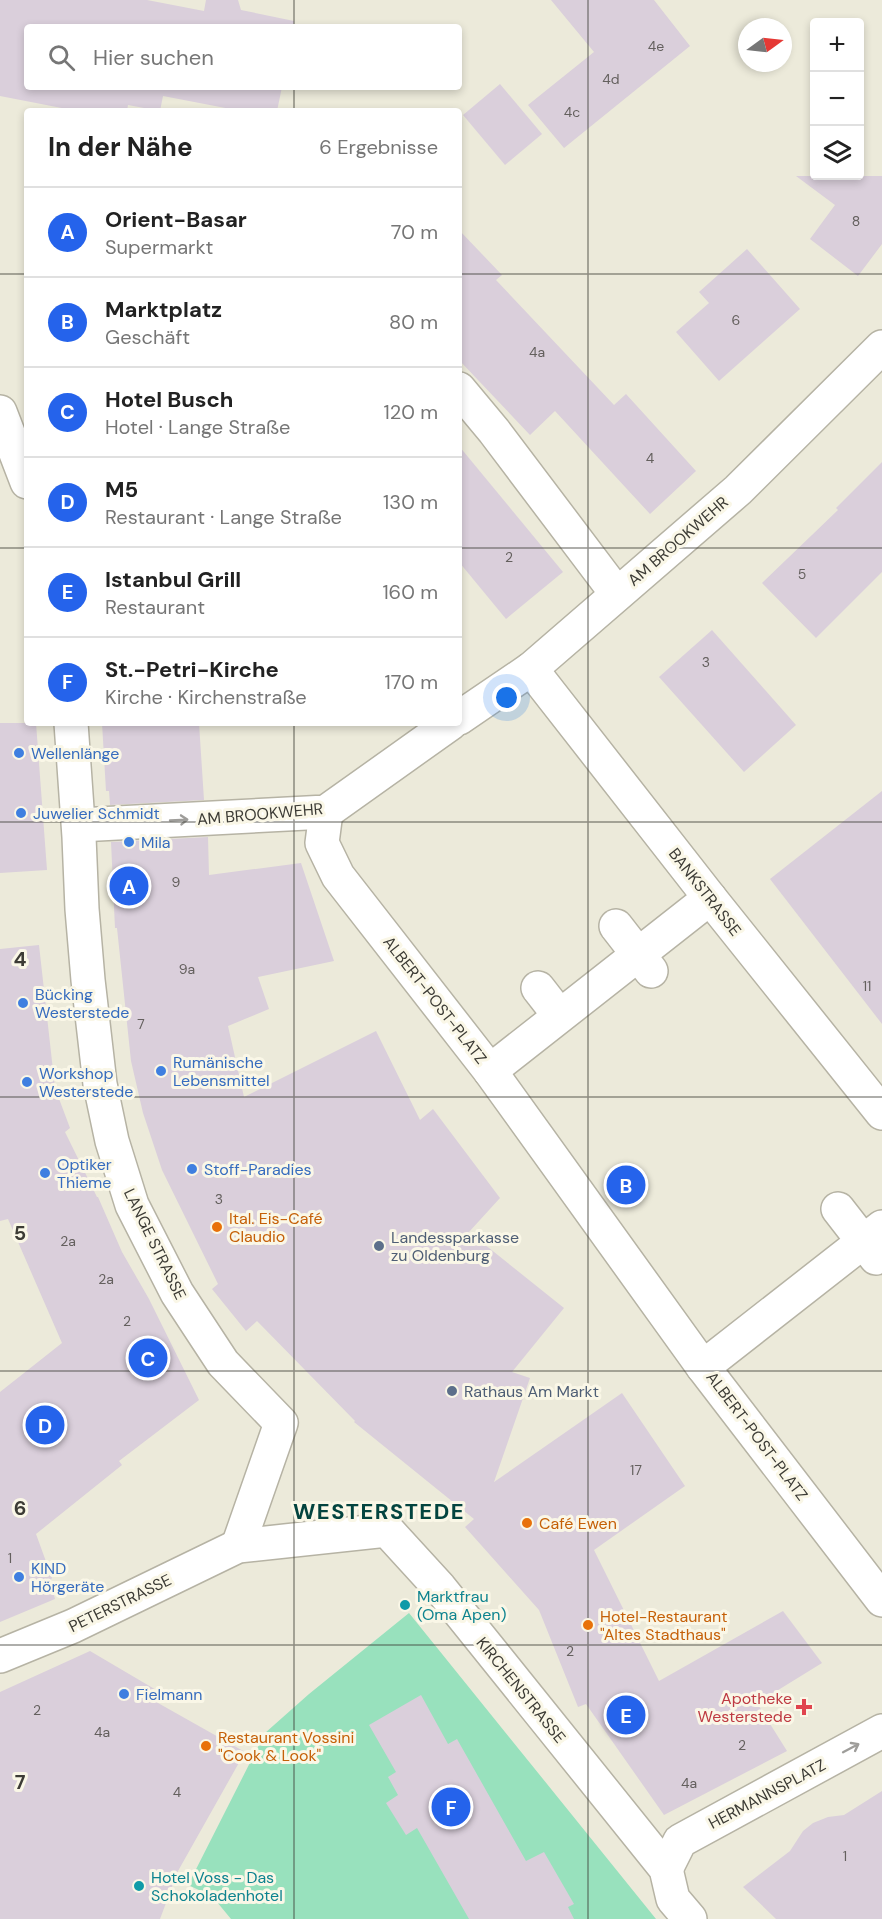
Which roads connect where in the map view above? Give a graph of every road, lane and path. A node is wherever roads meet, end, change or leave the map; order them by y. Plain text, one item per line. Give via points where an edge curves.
1 (882, 347) edge
2 (462, 393) edge
3 (0, 412) edge
4 (24, 474) edge
5 (617, 594) junction
6 (531, 669) junction
7 (462, 716) edge
8 (71, 726) edge
9 (447, 726) edge
10 (326, 812) junction
11 (79, 825) junction
12 (710, 898) junction
13 (616, 926) dead end
14 (644, 963) junction
15 (538, 988) dead end
16 (559, 1015) junction
17 (490, 1071) junction
18 (882, 1113) edge
19 (838, 1209) dead end
20 (874, 1242) edge
21 (704, 1367) junction
22 (238, 1546) junction
23 (880, 1593) edge
24 (0, 1656) edge
25 (882, 1731) edge
26 (666, 1869) junction
27 (690, 1919) edge

1 - 5 street, AM BROOKWEHR via 738,490
2 - 5 street
3 - 4 street
5 - 6 street, AM BROOKWEHR
6 - 7 street, AM BROOKWEHR
6 - 12 street, BANKSTRASSE
8 - 11 street, LANGE STRASSE
9 - 10 street, AM BROOKWEHR
11 -> 10 street, AM BROOKWEHR
10 - 17 street, ALBERT-POST-PLATZ via 321,843 338,876
11 - 22 street, LANGE STRASSE via 82,909 100,1084 132,1205 177,1293 223,1363 281,1423
12 - 14 street, ALBERT-POST-PLATZ
12 - 18 street, BANKSTRASSE
13 - 14 street
14 - 16 street, ALBERT-POST-PLATZ
15 - 16 street
16 - 17 street, ALBERT-POST-PLATZ
17 - 21 street
19 - 20 street
20 - 21 street, ALBERT-POST-PLATZ via 789,1314
21 - 23 street, ALBERT-POST-PLATZ
22 - 24 street, PETERSTRASSE via 73,1626
22 - 26 street, KIRCHENSTRASSE via 387,1530 440,1588
26 -> 25 street, HERMANNSPLATZ via 680,1841
26 - 27 street, KIRCHENSTRASSE via 673,1899

